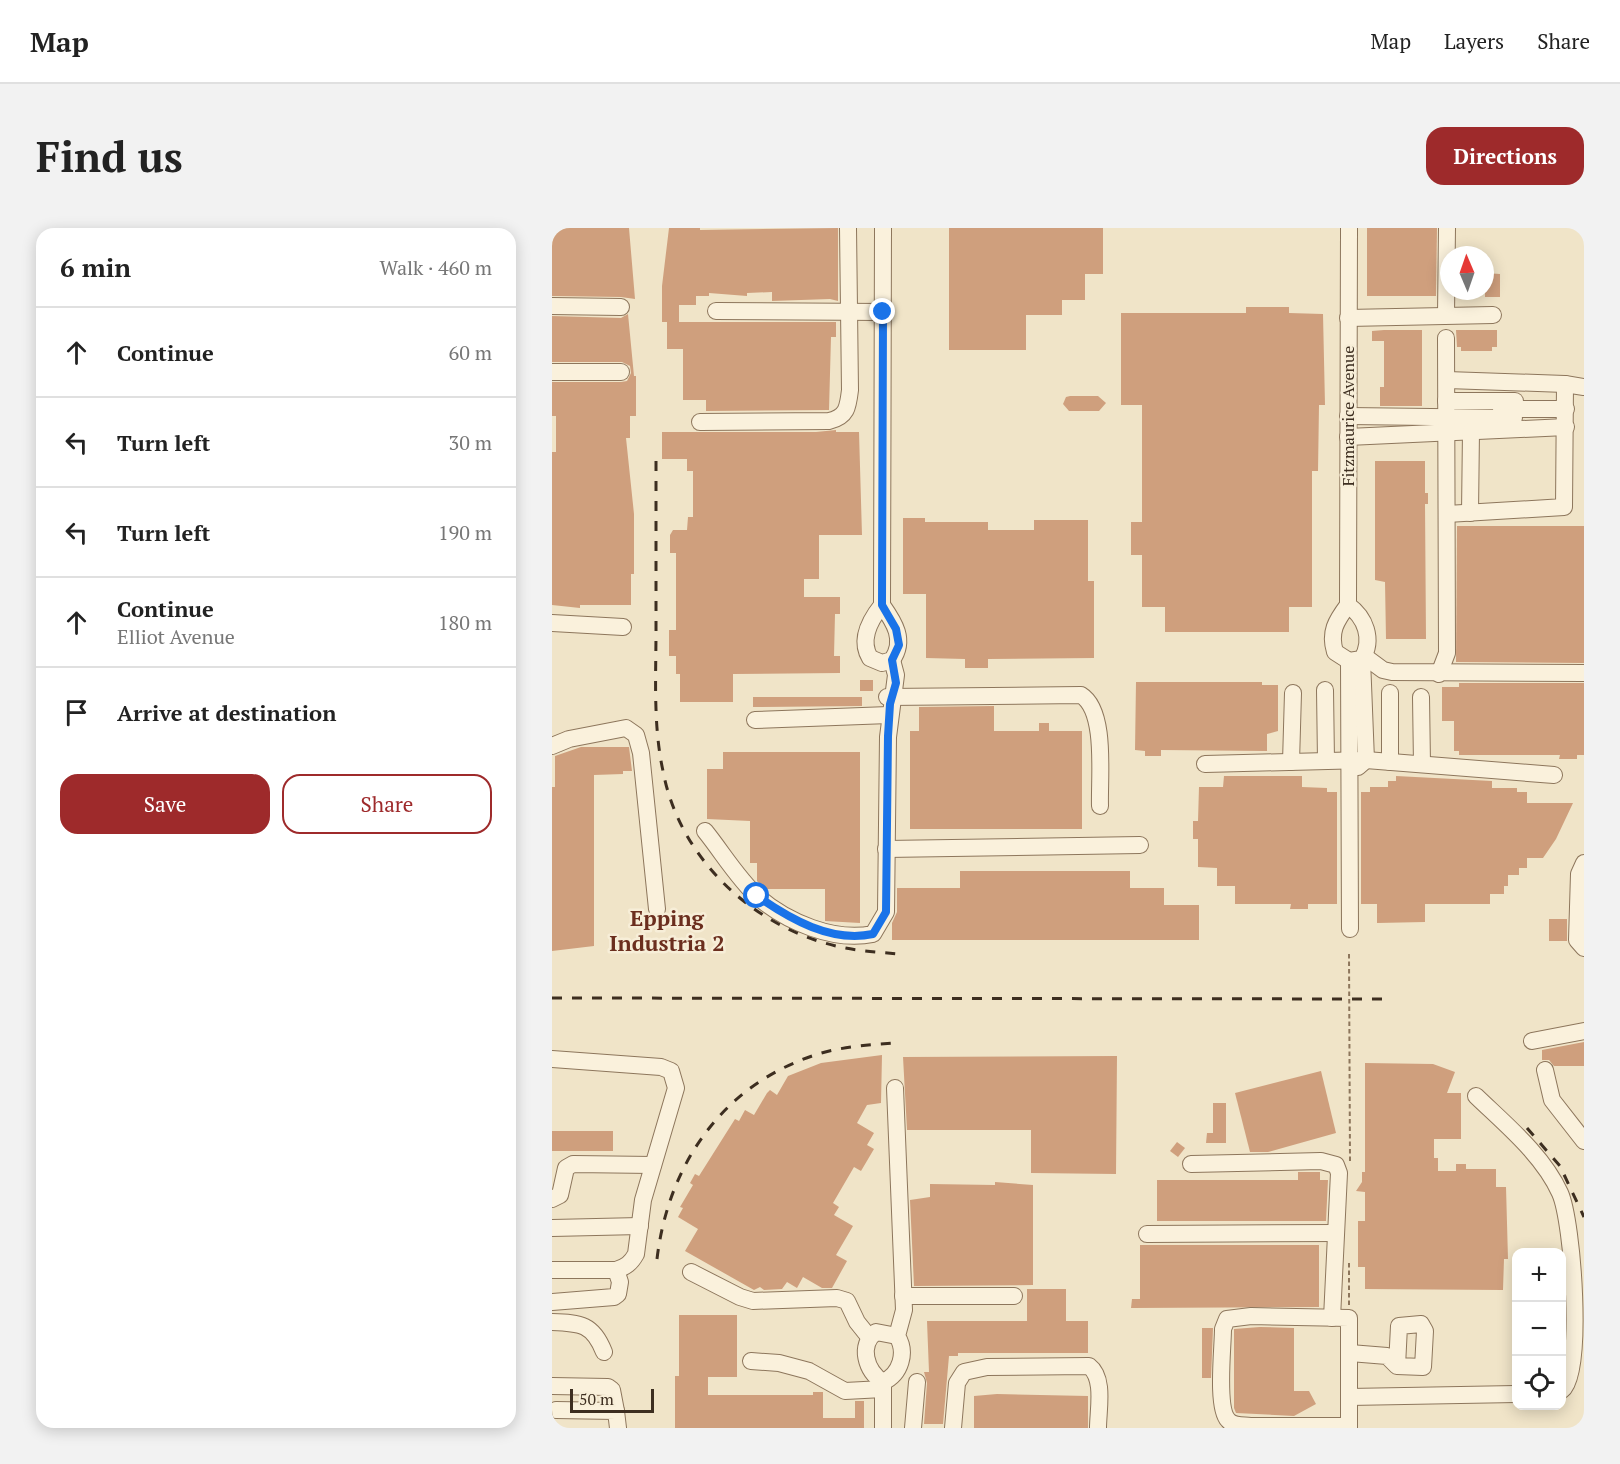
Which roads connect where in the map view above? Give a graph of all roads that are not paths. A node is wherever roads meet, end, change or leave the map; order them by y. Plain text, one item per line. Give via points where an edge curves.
1 (848, 228) edge
2 (884, 228) edge
3 (1349, 228) edge
4 (1447, 228) edge
5 (552, 306) edge
6 (621, 307) dead end
7 (716, 310) dead end
8 (850, 312) junction
9 (883, 312) junction
10 (1446, 315) junction
11 (1493, 315) dead end
12 (1348, 318) junction
13 (1446, 338) dead end
14 (552, 372) edge
15 (621, 372) dead end
16 (1584, 387) edge
17 (1566, 405) junction
18 (1446, 406) junction
19 (1348, 416) junction
20 (700, 422) dead end
21 (1398, 426) junction
22 (1471, 430) junction
23 (1348, 436) junction
24 (1470, 513) junction
25 (1446, 514) junction
26 (882, 605) junction
27 (1348, 605) junction
28 (552, 623) edge
29 (623, 627) dead end
30 (1359, 659) junction
31 (887, 662) junction
32 (1584, 673) edge
33 (1439, 674) junction
34 (1325, 690) dead end
35 (1293, 693) dead end
36 (1390, 693) dead end
37 (1421, 697) dead end
38 (890, 703) junction
39 (755, 720) dead end
40 (552, 746) edge
41 (1366, 760) junction
42 (1326, 761) junction
43 (1292, 762) junction
44 (1390, 762) junction
45 (1205, 764) dead end
46 (1422, 764) junction
47 (1349, 768) junction
48 (1554, 775) dead end
49 (1100, 806) dead end
50 (705, 831) dead end
51 (1140, 845) dead end
52 (886, 849) junction
53 (1584, 863) edge
54 (657, 909) dead end
55 (1350, 929) dead end
56 (1584, 948) edge
57 (1576, 1032) edge
58 (1532, 1041) dead end
59 (552, 1059) edge
60 (1545, 1070) dead end
61 (895, 1088) dead end
62 (1476, 1096) dead end
63 (1584, 1142) edge
64 (1191, 1164) dead end
65 (653, 1165) junction
66 (552, 1199) edge
67 (640, 1226) junction
68 (552, 1228) edge
69 (1336, 1233) junction
70 (1147, 1234) dead end
71 (616, 1269) junction
72 (552, 1270) edge
73 (691, 1272) dead end
74 (903, 1296) junction
75 (1014, 1296) dead end
76 (552, 1302) edge
77 (1332, 1318) junction
78 (552, 1322) edge
79 (897, 1336) junction
80 (869, 1337) junction
81 (604, 1352) dead end
82 (1350, 1352) junction
83 (751, 1361) dead end
84 (1396, 1366) dead end
85 (917, 1382) dead end
86 (883, 1385) junction
87 (552, 1386) edge
88 (1566, 1388) edge
89 (1512, 1394) edge
90 (1349, 1397) junction
91 (556, 1410) dead end
92 (617, 1420) edge
93 (1349, 1427) edge
94 (883, 1428) edge
95 (913, 1428) edge
96 (953, 1428) edge
97 (1098, 1428) edge

1 - 8 street
2 - 9 street
3 - 12 street, Fitzmaurice Avenue
4 - 10 street
5 - 6 street
7 - 8 street
8 - 9 street
8 - 20 street via 850,390 848,407 839,419
9 - 26 street
10 - 11 street
10 - 12 street
12 - 19 street, Fitzmaurice Avenue
13 - 18 street
14 - 15 street
16 - 17 street
17 - 18 street
17 - 18 street
17 - 22 street
17 - 24 street via 1563,509
18 - 21 street
18 - 22 street
18 - 25 street
19 - 21 street
19 - 23 street, Fitzmaurice Avenue
21 - 23 street
22 - 24 street
23 - 27 street, Fitzmaurice Avenue
24 - 25 street
25 - 33 street via 1447,653
26 - 31 street via 899,638 898,651
26 - 31 street via 869,625 865,645 870,658
27 - 30 street via 1360,615 1368,638
27 - 30 street via 1335,622 1335,652
28 - 29 street
30 - 33 street via 1388,672
30 - 41 street
30 - 47 street
31 - 38 street via 896,675
32 - 33 street
34 - 42 street
35 - 43 street
36 - 44 street
37 - 46 street
38 - 39 street
38 - 49 street via 1081,695 1090,701 1097,718
38 - 52 street
40 - 54 street via 626,728 636,735
41 - 44 street
41 - 47 street
42 - 43 street
42 - 47 street
43 - 45 street
44 - 46 street
46 - 48 street
47 - 55 street
50 - 52 street via 757,896 783,915 804,925 850,936 873,934 884,921
51 - 52 street
53 - 56 street via 1579,874 1577,940
57 - 58 street
59 - 65 street via 671,1071 676,1088
60 - 63 street via 1552,1100
61 - 74 street
62 - 88 street via 1520,1140 1560,1193 1572,1239 1578,1339 1573,1374
64 - 69 street via 1321,1161 1336,1165
65 - 66 street via 573,1164 566,1168 560,1196
65 - 67 street
67 - 68 street
67 - 71 street via 632,1261 625,1268
69 - 70 street
69 - 77 street
71 - 72 street
71 - 76 street via 620,1288 614,1297
73 - 80 street via 753,1301 847,1301
74 - 75 street
74 - 79 street via 904,1310
77 - 82 street via 1349,1318
77 - 93 street via 1227,1319 1223,1329 1222,1402 1224,1413 1234,1424
78 - 81 street via 589,1328 597,1334
79 - 80 street via 876,1332
79 - 86 street via 902,1343 901,1360
80 - 86 street via 865,1345 867,1360
82 - 84 street via 1387,1356
82 - 90 street
83 - 86 street via 809,1371 845,1391
85 - 95 street
86 - 94 street
87 - 92 street via 612,1390
89 - 90 street
90 - 93 street
91 - 92 street
96 - 97 street via 957,1383 964,1372 987,1367 1077,1366 1089,1366 1096,1375

